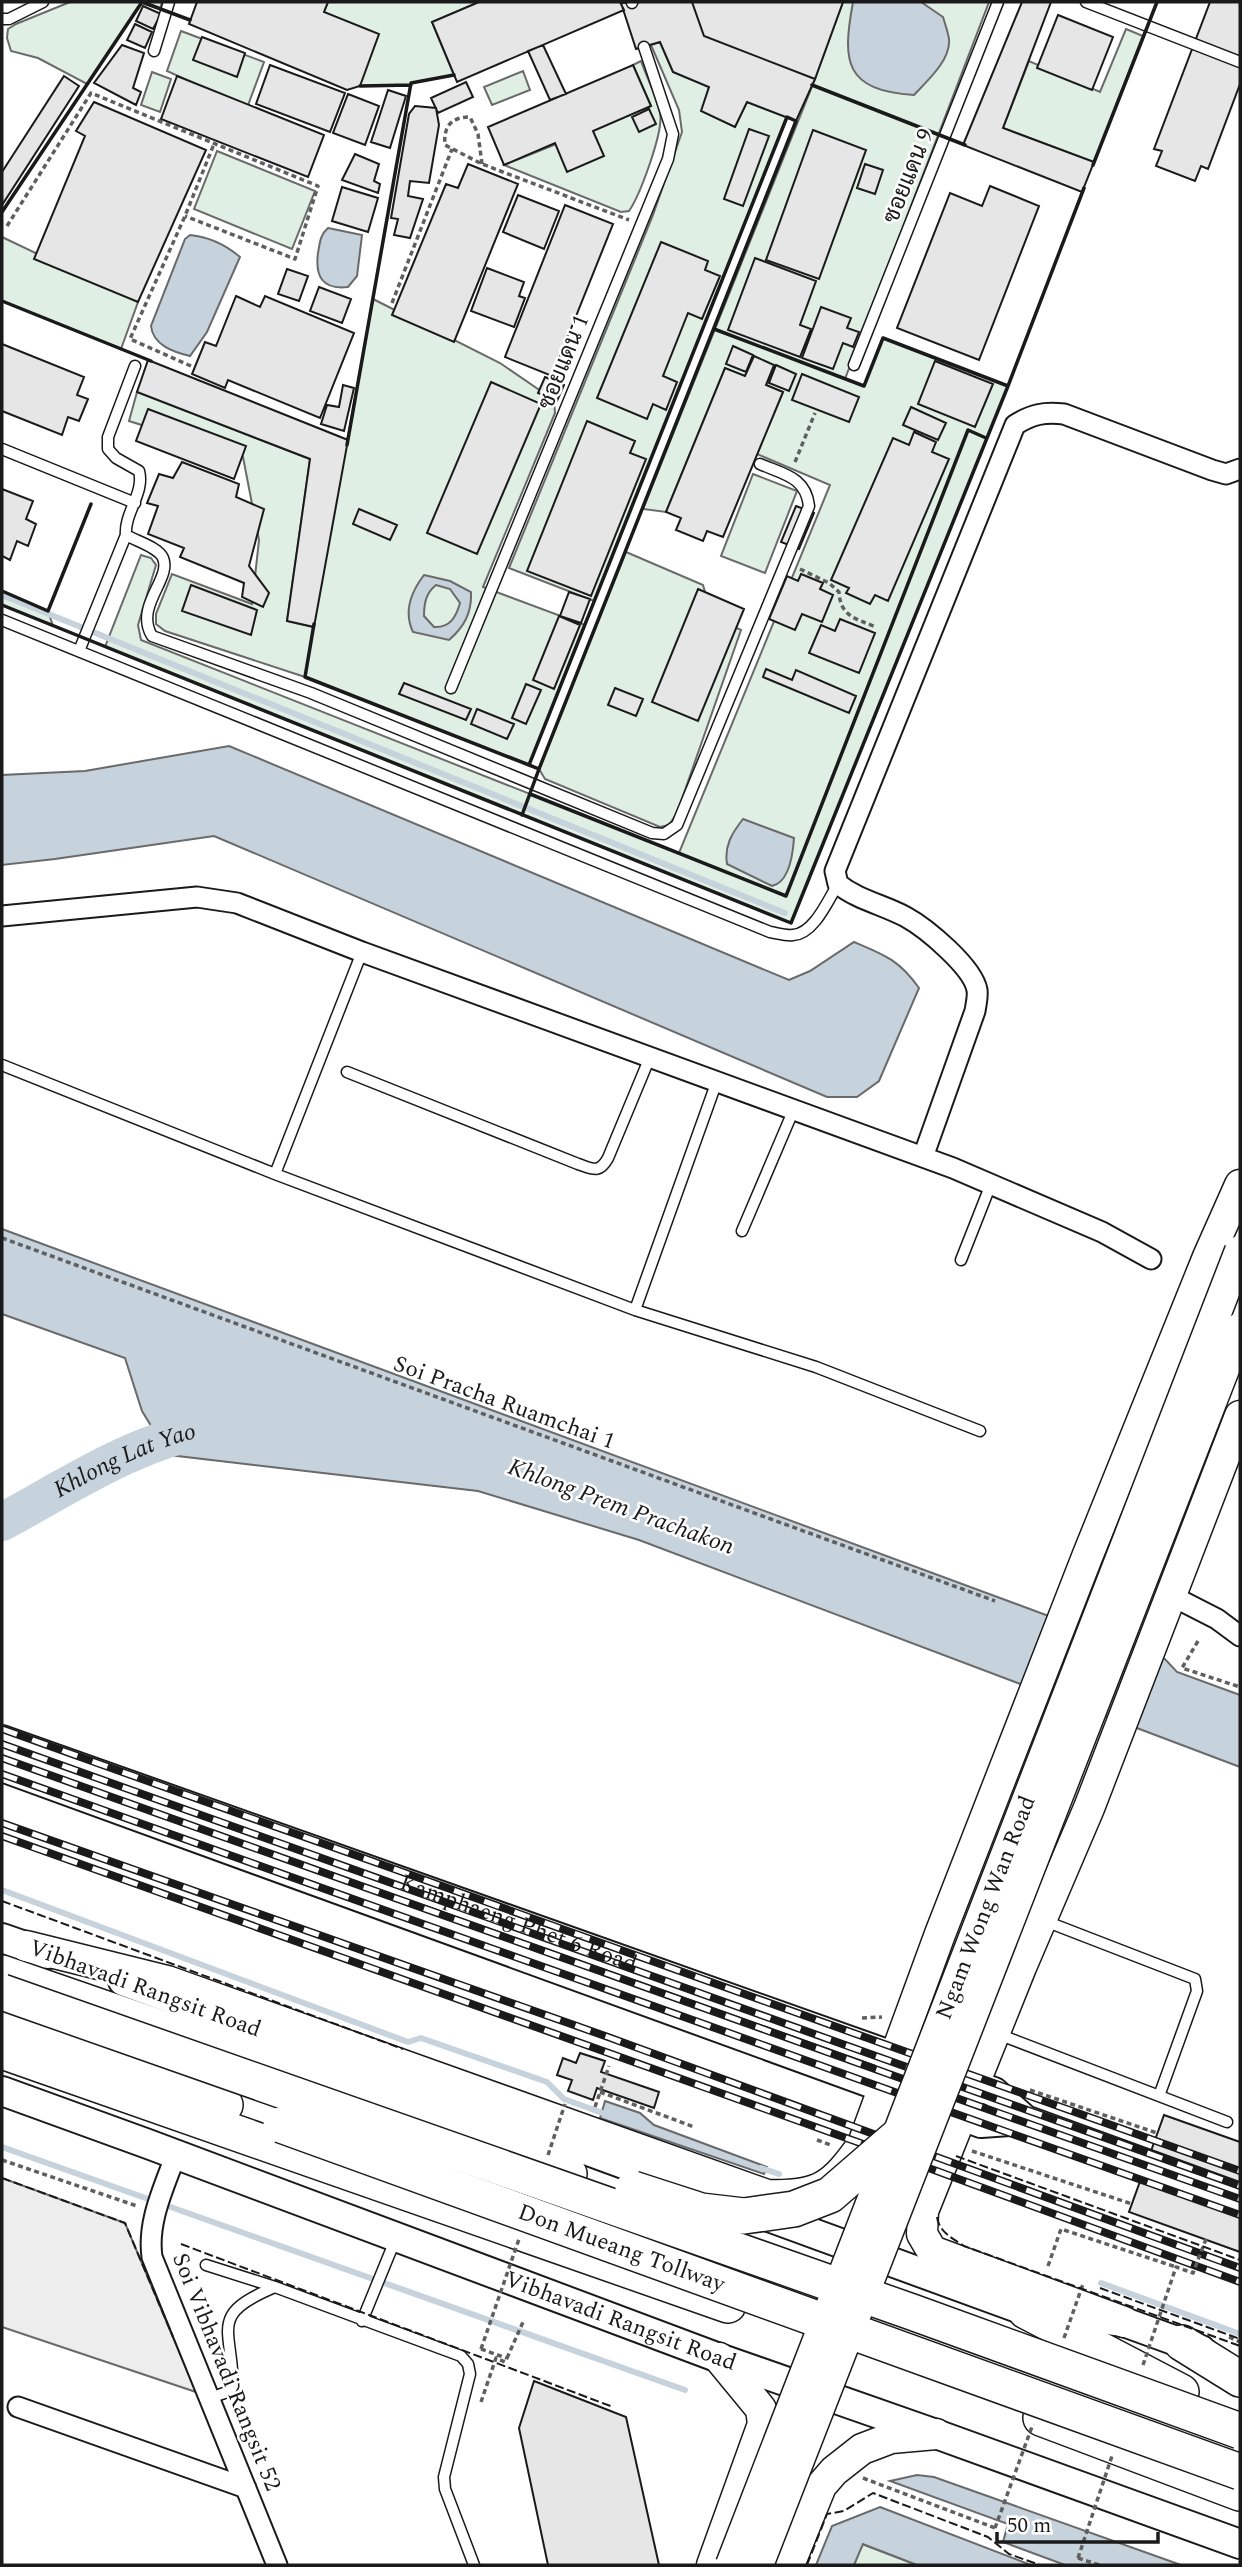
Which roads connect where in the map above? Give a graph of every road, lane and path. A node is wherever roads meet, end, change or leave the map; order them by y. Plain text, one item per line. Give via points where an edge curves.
1 (43, 2) edge
2 (169, 2) edge
3 (998, 2) edge
4 (1086, 2) edge
5 (2, 19) edge
6 (644, 47) dead end
7 (154, 51) dead end
8 (1240, 62) edge
9 (214, 144) junction
10 (452, 149) junction
11 (482, 164) junction
12 (185, 216) junction
13 (641, 224) junction
14 (7, 226) dead end
15 (392, 303) dead end
16 (854, 365) dead end
17 (135, 366) dead end
18 (191, 366) dead end
19 (815, 412) dead end
20 (2, 449) edge
21 (760, 464) dead end
22 (1240, 469) edge
23 (789, 477) junction
24 (135, 503) junction
25 (126, 535) junction
26 (786, 562) junction
27 (2, 620) edge
28 (876, 627) dead end
29 (79, 651) junction
30 (451, 688) dead end
31 (838, 884) junction
32 (2, 916) edge
33 (362, 952) junction
34 (650, 1057) junction
35 (2, 1065) edge
36 (346, 1072) dead end
37 (717, 1081) junction
38 (794, 1110) junction
39 (923, 1157) junction
40 (275, 1174) junction
41 (991, 1184) junction
42 (1240, 1185) edge
43 (742, 1231) dead end
44 (2, 1238) edge
45 (1240, 1251) edge
46 (1151, 1259) dead end
47 (961, 1261) dead end
48 (635, 1310) junction
49 (1240, 1328) edge
50 (1240, 1416) edge
51 (980, 1431) dead end
52 (1170, 1595) junction
53 (995, 1601) dead end
54 (1240, 1636) edge
55 (1198, 1641) dead end
56 (1240, 1687) edge
57 (2, 1740) edge
58 (2, 1767) edge
59 (1042, 1920) junction
60 (940, 1934) junction
61 (14, 1942) edge
62 (1021, 1967) junction
63 (2, 1973) edge
64 (2, 1979) edge
65 (2, 1992) edge
66 (2, 2024) edge
67 (995, 2032) junction
68 (2, 2051) edge
69 (894, 2056) junction
70 (609, 2066) dead end
71 (974, 2084) junction
72 (882, 2088) junction
73 (2, 2091) edge
74 (600, 2092) junction
75 (1049, 2096) dead end
76 (1159, 2096) junction
77 (593, 2114) dead end
78 (961, 2116) junction
79 (1025, 2120) junction
80 (1227, 2122) dead end
81 (694, 2127) dead end
82 (1157, 2133) dead end
83 (897, 2137) junction
84 (176, 2154) junction
85 (2, 2160) edge
86 (1027, 2170) dead end
87 (1240, 2198) edge
88 (1132, 2204) dead end
89 (156, 2213) junction
90 (396, 2237) junction
91 (206, 2265) dead end
92 (1176, 2267) dead end
93 (1046, 2271) dead end
94 (275, 2287) junction
95 (1026, 2311) junction
96 (1162, 2313) dead end
97 (1137, 2315) junction
98 (362, 2320) junction
99 (523, 2322) dead end
100 (1227, 2337) dead end
101 (1240, 2342) edge
102 (1182, 2343) junction
103 (481, 2349) dead end
104 (507, 2358) junction
105 (719, 2358) junction
106 (1240, 2364) edge
107 (1240, 2379) edge
108 (1181, 2392) junction
109 (210, 2398) junction
110 (18, 2406) dead end
111 (478, 2410) dead end
112 (1240, 2415) edge
113 (1240, 2431) edge
114 (936, 2434) junction
115 (1240, 2472) edge
116 (859, 2477) dead end
117 (745, 2479) junction
118 (821, 2486) junction
119 (246, 2487) junction
120 (1240, 2493) edge
121 (995, 2528) dead end
122 (1240, 2544) edge
123 (1078, 2558) dead end
124 (277, 2565) edge
125 (474, 2565) edge
126 (712, 2565) edge
127 (731, 2565) edge
128 (758, 2565) edge
129 (789, 2565) edge
130 (1099, 2565) edge

1 - 5 lane
2 - 7 lane
3 - 16 lane, ซอยแดน 9
4 - 8 lane
6 - 13 lane, ซอยแดน 1 via 673,134 668,159
9 - 12 path
9 - 12 path via 318,186 295,259
9 - 14 path via 91,93
10 - 11 path
10 - 11 path via 445,145 444,136 450,123 470,117 478,134
10 - 15 path
11 - 13 path
12 - 18 path via 130,339
13 - 30 lane, ซอยแดน 1
17 - 24 lane via 108,437 108,449 116,458 139,471
19 - 23 path
20 - 24 lane
21 - 23 lane
22 - 31 street via 1226,474 1212,470 1063,414 1042,412 1015,425 835,871
23 - 26 lane via 804,488 808,506
24 - 25 lane
25 - 26 lane via 163,558 164,569 148,608 147,626 152,636 311,693 652,833 664,834 677,825 686,807
25 - 29 lane
26 - 28 path via 829,583 852,618
27 - 29 lane
29 - 31 lane via 770,932 793,936 811,926
31 - 39 street via 908,918 968,971 977,989 975,1011
32 - 33 street via 197,897 237,903
33 - 34 street
33 - 40 lane
34 - 36 lane via 608,1158 598,1169
34 - 37 street
35 - 40 lane
37 - 38 street
37 - 48 lane
38 - 39 street
38 - 43 lane
39 - 41 street
40 - 48 lane
41 - 46 street via 1102,1232
41 - 47 lane
42 - 60 main road via 1087,1557
44 - 53 path, Soi Pracha Ruamchai 1
45 - 83 main road, Ngam Wong Wan Road, bridge
48 - 51 lane via 816,1367
49 - 128 main road, Ngam Wong Wan Road, bridge
50 - 52 main road
52 - 54 street
52 - 59 main road
55 - 56 path via 1182,1668
57 - 69 main road, Kamphaeng Phet 6 Road
58 - 72 main road, Kamphaeng Phet 6 Road
59 - 62 main road
59 - 76 lane via 1195,1979 1197,1992
60 - 62 main road via 934,1973 940,1987 984,2005 1000,1998
60 - 69 main road
61 - 72 main road via 167,1981 767,2195 797,2196 822,2188 845,2170 863,2144
61 - 95 main road, Vibhavadi Rangsit Road
62 - 67 main road
63 - 108 highway, Vibhavadi Rangsit Road via 398,2110 915,2302
64 - 83 highway, bridge via 119,2014 701,2211 744,2216 794,2208 830,2195
65 - 113 highway, Don Mueang Tollway, bridge
66 - 115 highway, Don Mueang Tollway, bridge
67 - 71 main road
67 - 76 lane
68 - 120 highway via 881,2358
69 - 71 main road, Kamphaeng Phet 6 Road
69 - 72 main road
70 - 74 path
71 - 78 main road
71 - 79 main road, Kamphaeng Phet 6 Road via 994,2092
72 - 78 main road, Kamphaeng Phet 6 Road
73 - 84 main road, Vibhavadi Rangsit Road
74 - 77 path
74 - 81 path
75 - 82 path
76 - 80 lane
78 - 79 main road, Kamphaeng Phet 6 Road via 981,2123
78 - 97 main road via 923,2211 922,2234 932,2251
79 - 87 main road, Kamphaeng Phet 6 Road
83 - 127 main road, Ngam Wong Wan Road, bridge
84 - 89 street, Soi Vibhavadi Rangsit 52
84 - 90 main road, Vibhavadi Rangsit Road
85 - 89 path
86 - 88 path
89 - 109 street, Soi Vibhavadi Rangsit 52 via 151,2225 152,2257
90 - 98 lane
90 - 105 main road, Vibhavadi Rangsit Road
91 - 94 lane
92 - 93 path via 1061,2229
94 - 98 lane
94 - 109 lane via 244,2302 229,2319 233,2386
95 - 97 main road, Vibhavadi Rangsit Road
95 - 108 highway
96 - 97 path
97 - 102 main road, Vibhavadi Rangsit Road
98 - 125 lane via 461,2356 468,2364 470,2374 444,2477
99 - 104 path
100 - 101 path
102 - 106 main road, Vibhavadi Rangsit Road
102 - 107 highway
103 - 104 path
104 - 111 path via 505,2362 496,2358
105 - 114 main road, Vibhavadi Rangsit Road
105 - 117 main road via 761,2409 763,2424
108 - 112 highway, Vibhavadi Rangsit Road
109 - 119 street, Soi Vibhavadi Rangsit 52
110 - 119 street
114 - 118 main road via 891,2438 862,2449
114 - 122 main road, Vibhavadi Rangsit Road
116 - 121 path
117 - 118 main road via 763,2461 786,2451 808,2457 816,2466
117 - 126 main road
118 - 129 main road
119 - 124 street, Soi Vibhavadi Rangsit 52
123 - 130 path

